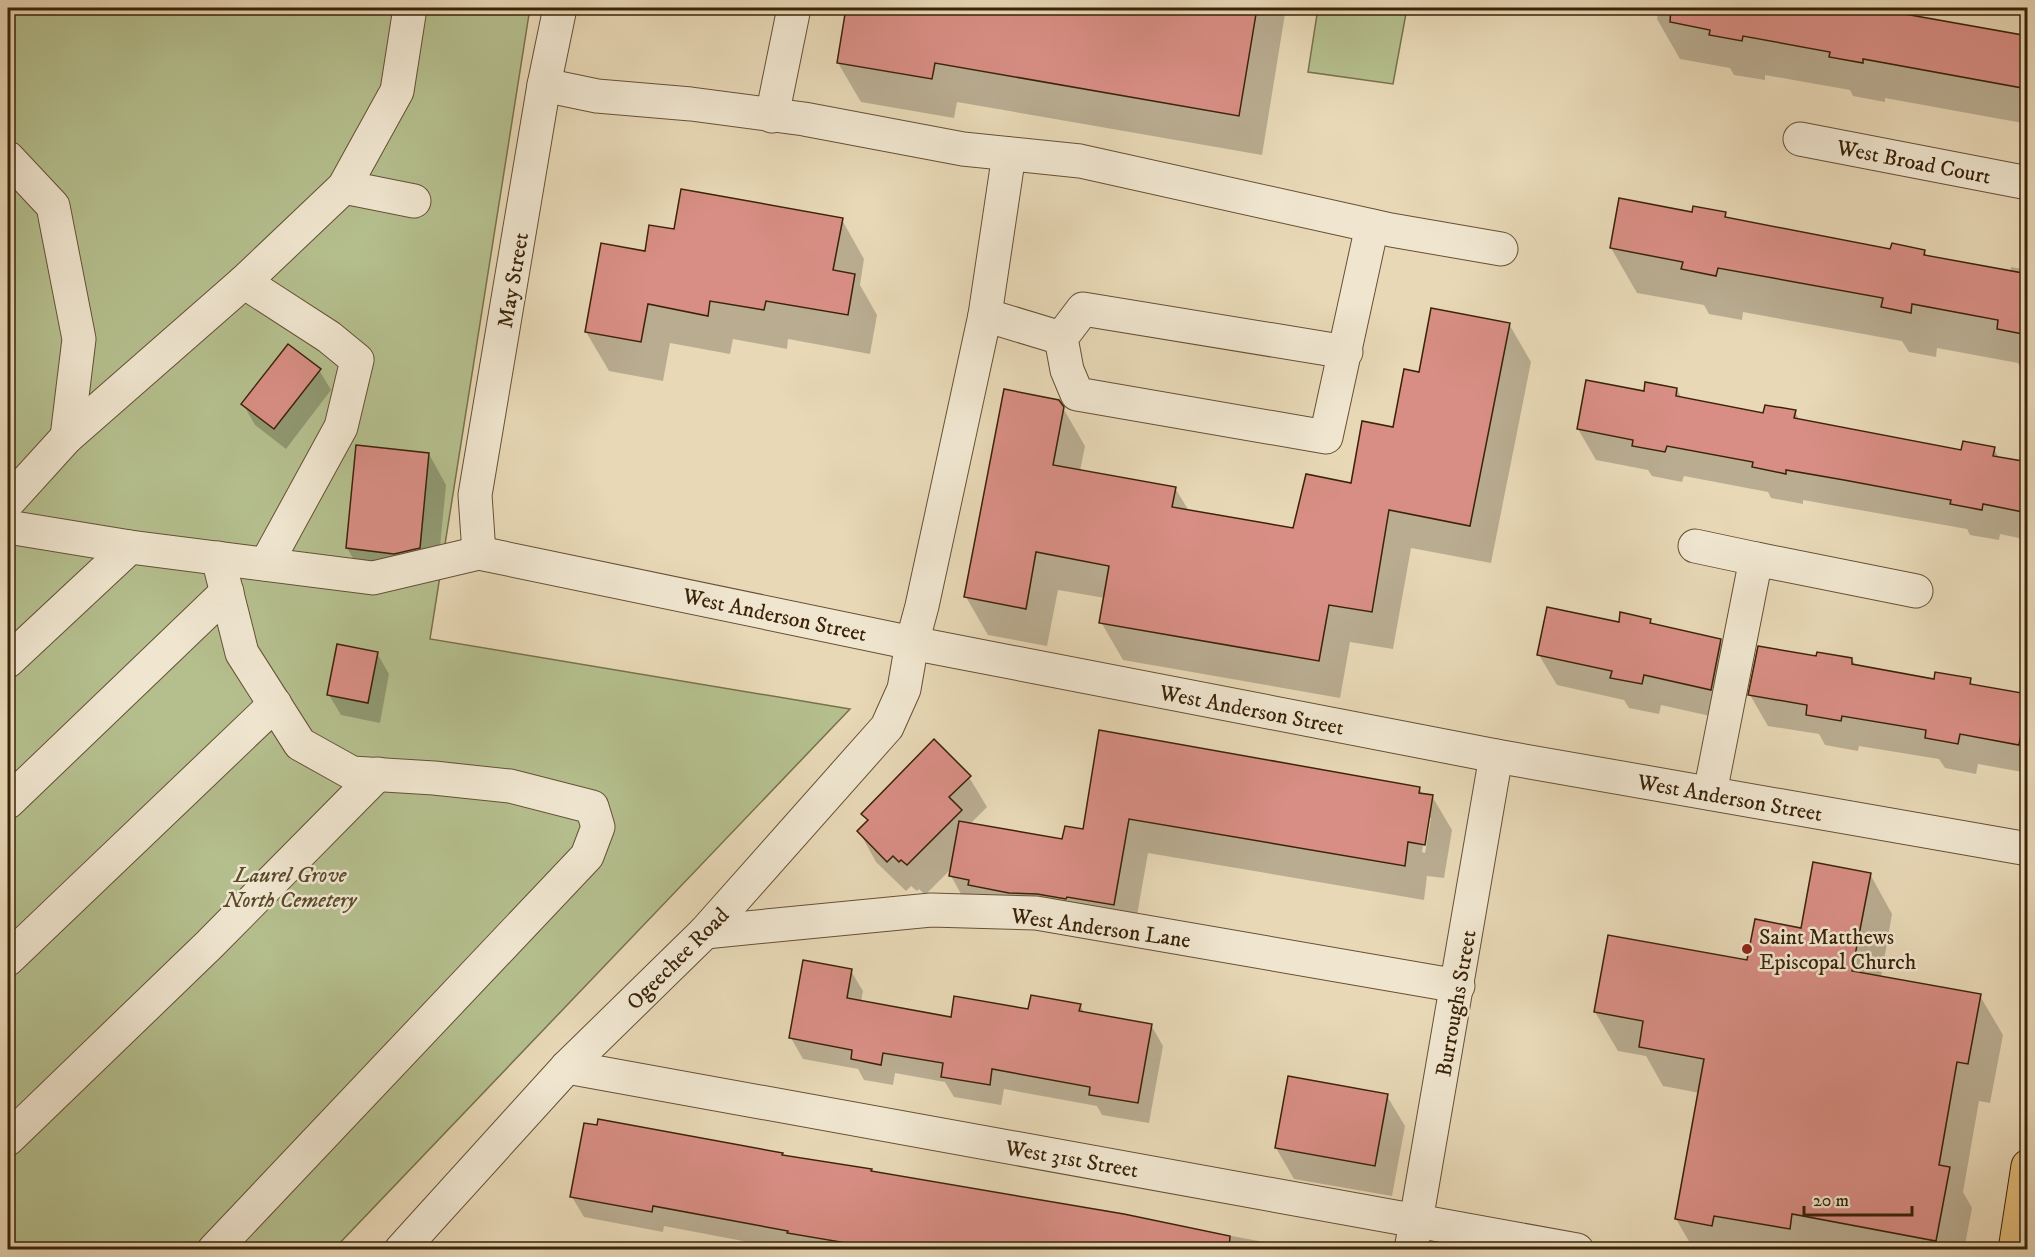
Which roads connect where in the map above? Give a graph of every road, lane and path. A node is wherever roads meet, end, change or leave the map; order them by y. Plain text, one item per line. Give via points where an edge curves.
1 (410, 8) edge
2 (560, 8) edge
3 (794, 8) edge
4 (544, 85) junction
5 (772, 116) junction
6 (1800, 139) dead end
7 (1009, 154) junction
8 (8, 158) edge
9 (2028, 183) edge
10 (344, 187) junction
11 (414, 201) dead end
12 (1372, 226) junction
13 (1502, 249) dead end
14 (244, 282) junction
15 (985, 315) junction
16 (1061, 338) junction
17 (1346, 352) junction
18 (67, 437) junction
19 (8, 502) edge
20 (8, 527) edge
21 (130, 546) junction
22 (1695, 546) dead end
23 (479, 553) junction
24 (218, 558) junction
25 (1756, 560) junction
26 (266, 564) junction
27 (1916, 591) dead end
28 (227, 592) junction
29 (912, 643) junction
30 (8, 661) edge
31 (275, 704) junction
32 (1496, 756) junction
33 (378, 774) junction
34 (1710, 793) junction
35 (8, 802) edge
36 (2028, 849) edge
37 (705, 932) junction
38 (8, 959) edge
39 (1458, 986) junction
40 (567, 1067) junction
41 (8, 1139) edge
42 (2028, 1166) edge
43 (1414, 1235) edge
44 (214, 1250) edge
45 (401, 1250) edge
46 (1577, 1250) edge
47 (2014, 1250) edge

1 - 10 street via 397,91
2 - 4 street, May Street
3 - 5 street
4 - 5 street via 597,96
4 - 23 street, May Street via 475,495
5 - 7 street
6 - 9 street, West Broad Court
7 - 12 street via 1080,161
7 - 15 street, Ogeechee Road
8 - 18 street via 53,206 79,339
10 - 11 street
10 - 14 street
12 - 13 street
12 - 17 street
14 - 18 street
14 - 26 street via 329,337 357,360 341,427
15 - 16 street
15 - 29 street, Ogeechee Road
16 - 17 street via 1083,309
16 - 17 street via 1067,370 1077,394 1326,436
18 - 19 street
20 - 21 street
21 - 24 street
21 - 30 street
22 - 25 street
23 - 26 street via 373,578
23 - 29 street, West Anderson Street
24 - 26 street
24 - 28 street
25 - 27 street
25 - 34 street
28 - 31 street via 242,653
28 - 35 street
29 - 32 street, West Anderson Street
29 - 37 street, Ogeechee Road via 904,689 887,727
31 - 33 street via 300,744 352,772
31 - 38 street
32 - 34 street, West Anderson Street
32 - 39 street, Burroughs Street
33 - 41 street via 210,944
33 - 44 street via 510,786 592,807 598,827 587,856
34 - 36 street, West Anderson Street
37 - 39 street, West Anderson Lane via 931,910 1036,913
37 - 40 street, Ogeechee Road
39 - 43 street, Burroughs Street
40 - 43 street, West 31st Street
40 - 45 street, Ogeechee Road
42 - 47 main road
43 - 46 street, West 31st Street

